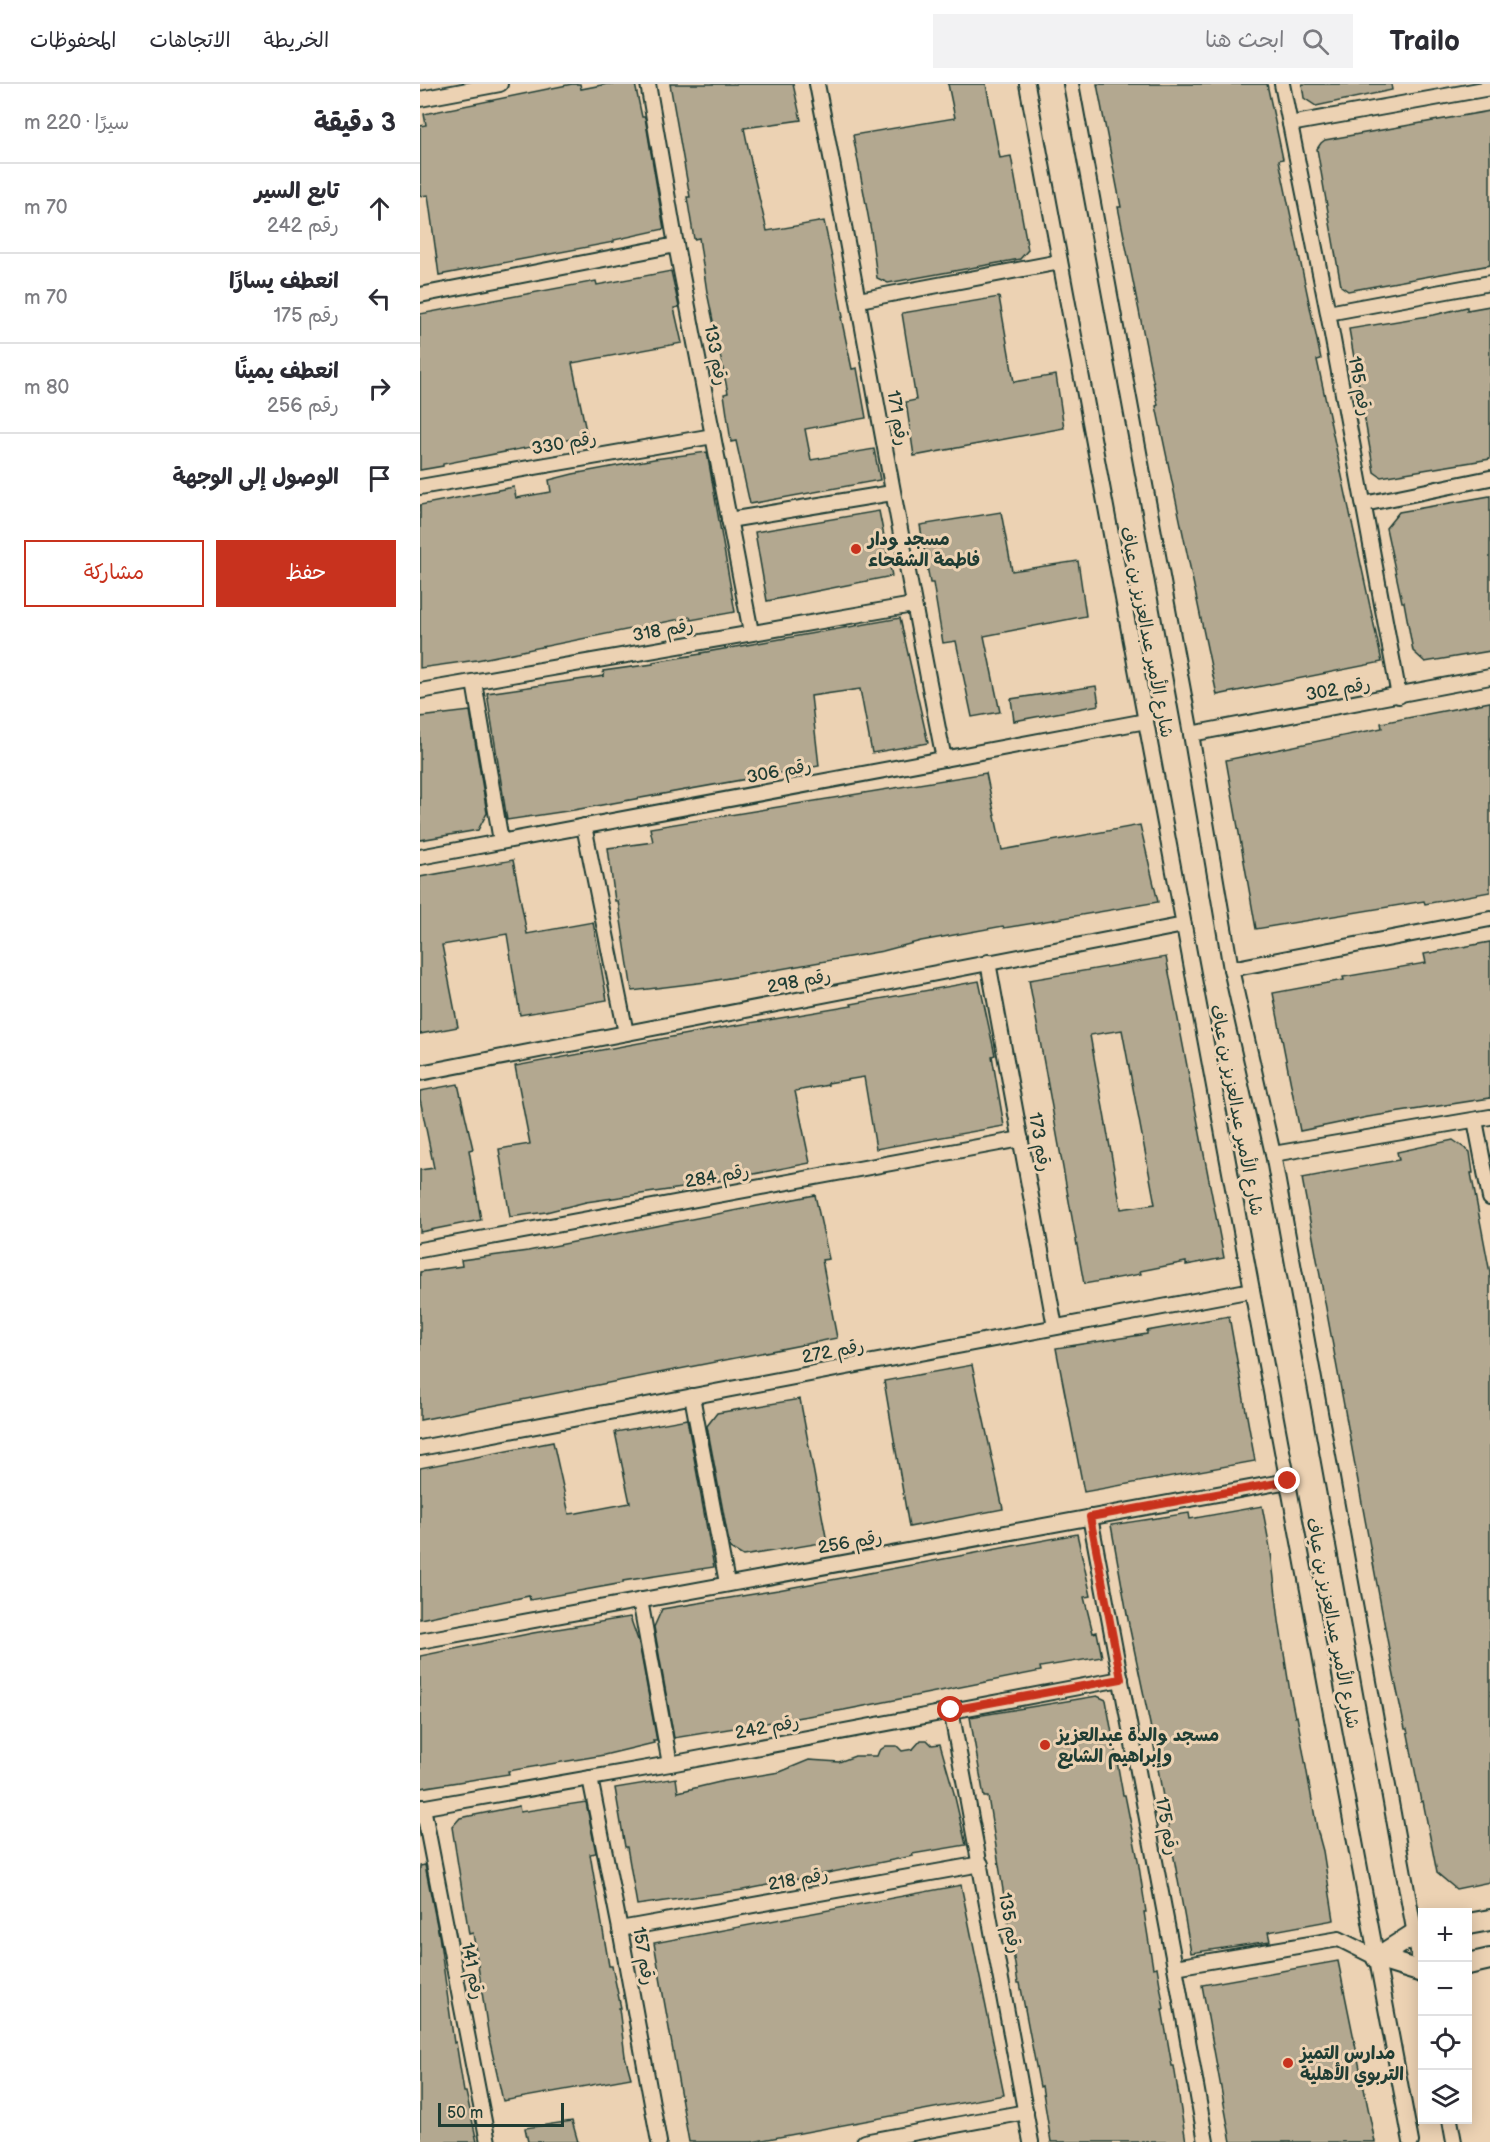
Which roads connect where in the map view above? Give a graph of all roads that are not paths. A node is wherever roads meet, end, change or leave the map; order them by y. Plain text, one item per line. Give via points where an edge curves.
1 (500, 84) edge
2 (648, 84) edge
3 (818, 84) edge
4 (1027, 84) edge
5 (1071, 84) edge
6 (1282, 84) edge
7 (1490, 88) edge
8 (420, 99) edge
9 (1290, 124) junction
10 (676, 245) junction
11 (1060, 262) junction
12 (1490, 283) edge
13 (420, 295) edge
14 (859, 300) junction
15 (1328, 313) junction
16 (713, 436) junction
17 (1490, 478) edge
18 (420, 487) edge
19 (892, 494) junction
20 (1364, 504) junction
21 (729, 520) junction
22 (913, 605) junction
23 (751, 632) junction
24 (1490, 677) edge
25 (474, 682) junction
26 (420, 692) edge
27 (1399, 696) junction
28 (1146, 721) junction
29 (1191, 734) junction
30 (944, 759) junction
31 (584, 826) junction
32 (501, 841) junction
33 (420, 857) edge
34 (1490, 919) edge
35 (1184, 925) junction
36 (988, 962) junction
37 (1231, 969) junction
38 (626, 1033) junction
39 (420, 1073) edge
40 (1490, 1117) edge
41 (1475, 1120) junction
42 (1021, 1139) junction
43 (1273, 1154) junction
44 (1490, 1198) edge
45 (420, 1250) edge
46 (1252, 1290) junction
47 (1055, 1328) junction
48 (692, 1396) junction
49 (420, 1448) edge
50 (1288, 1481) junction
51 (1090, 1517) junction
52 (728, 1583) junction
53 (640, 1600) junction
54 (420, 1641) edge
55 (1121, 1679) junction
56 (951, 1710) junction
57 (670, 1764) junction
58 (590, 1778) junction
59 (422, 1807) edge
60 (981, 1864) junction
61 (1490, 1920) edge
62 (1472, 1923) edge
63 (1418, 1927) edge
64 (620, 1929) junction
65 (1418, 1933) edge
66 (1377, 1958) junction
67 (1490, 1959) edge
68 (1472, 1963) edge
69 (1175, 1967) junction
70 (1418, 1971) edge
71 (1026, 2112) junction
72 (1451, 2124) edge
73 (488, 2142) edge
74 (658, 2142) edge
75 (864, 2142) edge
76 (1031, 2142) edge
77 (1206, 2142) edge
78 (1411, 2142) edge
79 (1454, 2142) edge

1 - 8 street
2 - 10 street, رقم 133
3 - 14 street, رقم 171
4 - 11 street, شارع الأمير عبدالعزيز بن عياف
5 - 29 street, شارع الأمير عبدالعزيز بن عياف
6 - 9 street, رقم 195
7 - 9 street
9 - 15 street, رقم 195
10 - 13 street
10 - 16 street, رقم 133
11 - 14 street
11 - 28 street, شارع الأمير عبدالعزيز بن عياف
12 - 15 street
14 - 19 street, رقم 171
15 - 20 street, رقم 195
16 - 18 street, رقم 330
16 - 21 street, رقم 133
17 - 20 street
19 - 21 street
19 - 22 street, رقم 171
20 - 27 street, رقم 195
21 - 23 street, رقم 133
22 - 23 street, رقم 318
22 - 30 street, رقم 171
23 - 25 street, رقم 318
24 - 27 street, رقم 302
25 - 26 street, رقم 318
25 - 32 street
27 - 29 street, رقم 302
28 - 30 street, رقم 306
28 - 35 street, شارع الأمير عبدالعزيز بن عياف
29 - 37 street, شارع الأمير عبدالعزيز بن عياف
30 - 31 street, رقم 306
31 - 32 street, رقم 306
31 - 38 street
32 - 33 street, رقم 306
34 - 37 street
35 - 36 street, رقم 298
35 - 46 street, شارع الأمير عبدالعزيز بن عياف
36 - 38 street, رقم 298
36 - 42 street, رقم 173
37 - 43 street, شارع الأمير عبدالعزيز بن عياف
38 - 39 street, رقم 298
40 - 41 street
41 - 43 street
41 - 44 street
42 - 45 street, رقم 284
42 - 47 street, رقم 173
43 - 63 street, شارع الأمير عبدالعزيز بن عياف
46 - 47 street, رقم 272
46 - 50 street, شارع الأمير عبدالعزيز بن عياف
47 - 48 street, رقم 272
48 - 49 street, رقم 272
48 - 52 street
50 - 51 street, رقم 256
50 - 66 street, شارع الأمير عبدالعزيز بن عياف
51 - 52 street, رقم 256
51 - 55 street, رقم 175
52 - 53 street, رقم 256
53 - 54 street, رقم 256
53 - 57 street
55 - 56 street, رقم 242
55 - 69 street, رقم 175
56 - 57 street, رقم 242
56 - 60 street, رقم 135
57 - 58 street, رقم 242
58 - 59 street, رقم 242
58 - 64 street, رقم 157
59 - 73 street, رقم 141
60 - 64 street, رقم 218
60 - 71 street, رقم 135
61 - 62 street
64 - 74 street, رقم 157
65 - 66 street
66 - 69 street via 1339,1940
66 - 70 street
66 - 78 street, شارع الأمير عبدالعزيز بن عياف
67 - 68 street
69 - 77 street, رقم 175
71 - 75 street
71 - 76 street, رقم 135
72 - 79 street

